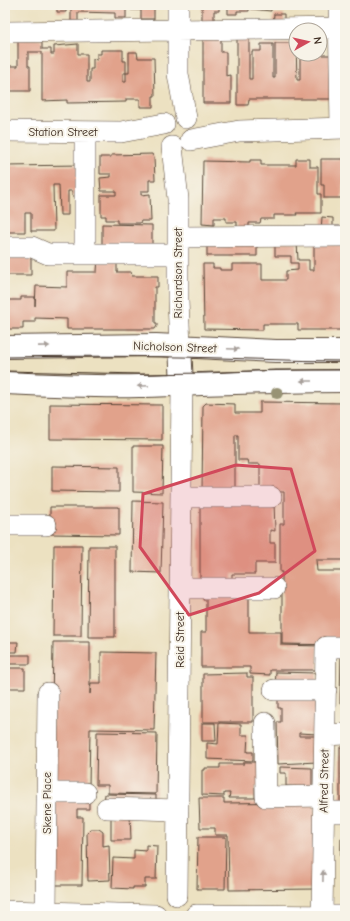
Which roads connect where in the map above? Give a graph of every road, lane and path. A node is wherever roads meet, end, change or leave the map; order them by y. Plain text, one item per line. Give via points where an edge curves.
1 (339, 5) edge
2 (177, 13) edge
3 (342, 28) edge
4 (5, 32) edge
5 (343, 128) edge
6 (5, 131) edge
7 (85, 132) junction
8 (178, 132) junction
9 (345, 236) edge
10 (178, 246) junction
11 (5, 247) edge
12 (85, 254) junction
13 (180, 346) junction
14 (5, 347) edge
15 (345, 351) edge
16 (345, 381) edge
17 (5, 383) edge
18 (182, 385) junction
19 (182, 497) junction
20 (271, 497) dead end
21 (5, 525) edge
22 (46, 525) dead end
23 (181, 588) junction
24 (274, 588) dead end
25 (336, 647) edge
26 (274, 690) dead end
27 (326, 690) junction
28 (48, 693) dead end
29 (265, 723) dead end
30 (335, 734) edge
31 (47, 793) junction
32 (85, 793) dead end
33 (324, 804) junction
34 (107, 808) dead end
35 (178, 810) junction
36 (345, 812) edge
37 (177, 894) junction
38 (5, 911) edge
39 (46, 912) junction
40 (157, 915) edge
41 (322, 915) junction
42 (196, 916) edge
43 (270, 916) edge
44 (345, 916) edge

1 - 3 street
2 - 3 street
2 - 4 street
2 - 8 street, Richardson Street
3 - 5 street
5 - 8 street, Station Street
6 - 7 street, Station Street
7 - 8 street, Station Street
7 - 12 street
8 - 10 street, Richardson Street
9 - 10 street
10 - 12 street
10 - 13 street, Richardson Street
11 - 12 street via 32,247 48,254
14 -> 13 main road, Nicholson Street
13 -> 15 main road, Nicholson Street via 276,351
13 - 18 main road
16 -> 18 main road
18 -> 17 main road via 80,386
18 - 19 street, Reid Street
19 - 20 street
19 - 23 street, Reid Street
21 - 22 street
23 - 24 street
23 - 35 street, Reid Street
25 - 27 street, Alfred Street
26 - 27 street
27 - 30 street, Alfred Street
28 - 31 street, Skene Place
29 - 33 street via 266,797
30 - 33 street, Alfred Street
31 - 32 street
31 - 39 street, Skene Place
33 - 36 street
41 -> 33 street, Alfred Street
34 - 35 street
35 - 37 street, Reid Street
37 - 40 street via 161,902
37 - 42 street via 189,899 194,905
38 - 39 street
39 - 40 street
41 - 43 street
41 - 44 street
42 - 43 street

